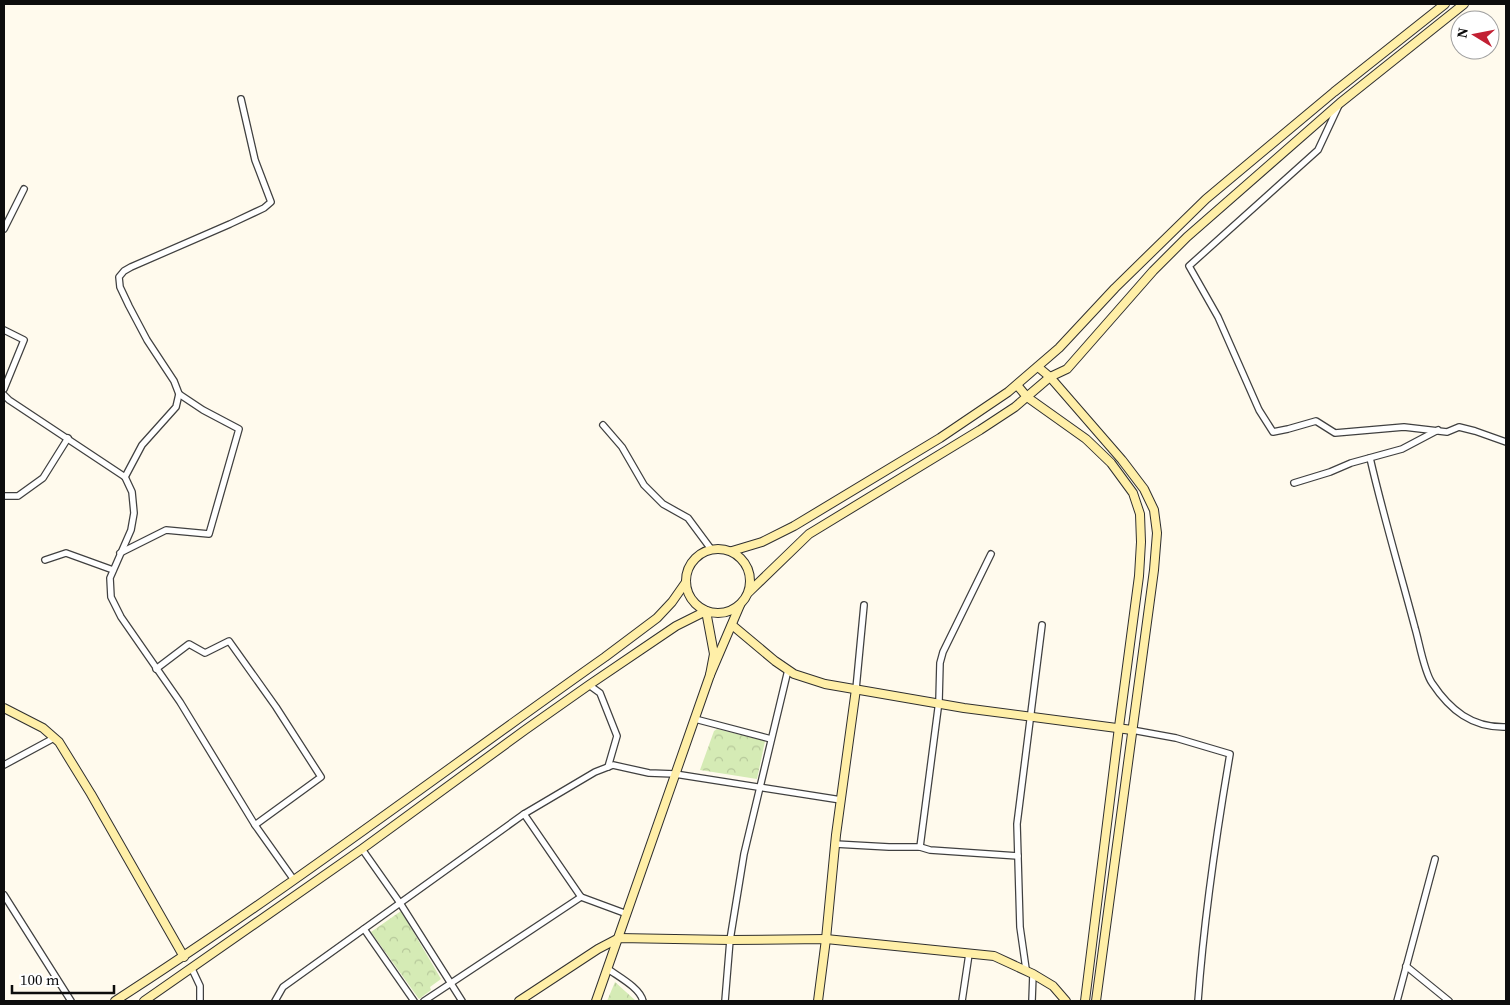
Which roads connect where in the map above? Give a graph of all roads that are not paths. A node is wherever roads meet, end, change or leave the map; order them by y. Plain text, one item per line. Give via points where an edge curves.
1 (1445, 4) edge
2 (1464, 4) edge
3 (241, 99) dead end
4 (1340, 104) junction
5 (24, 189) dead end
6 (4, 230) edge
7 (4, 330) edge
8 (1038, 367) junction
9 (1050, 377) junction
10 (1017, 385) junction
11 (4, 389) edge
12 (180, 394) junction
13 (4, 395) edge
14 (1027, 397) junction
15 (603, 425) dead end
16 (1438, 430) junction
17 (68, 438) junction
18 (1506, 442) edge
19 (1370, 458) junction
20 (125, 477) junction
21 (1294, 482) dead end
22 (4, 496) edge
23 (711, 549) junction
24 (732, 551) junction
25 (120, 553) junction
26 (991, 554) dead end
27 (46, 560) dead end
28 (113, 570) junction
29 (686, 582) junction
30 (749, 592) junction
31 (740, 605) junction
32 (864, 605) dead end
33 (706, 610) junction
34 (732, 625) junction
35 (1042, 625) dead end
36 (156, 669) junction
37 (788, 670) junction
38 (710, 675) junction
39 (589, 685) junction
40 (856, 690) junction
41 (938, 703) junction
42 (4, 708) edge
43 (1030, 716) junction
44 (695, 719) junction
45 (1118, 727) junction
46 (1506, 727) edge
47 (1132, 730) junction
48 (54, 738) junction
49 (771, 739) junction
50 (4, 765) edge
51 (608, 768) junction
52 (675, 774) junction
53 (760, 787) junction
54 (841, 800) junction
55 (524, 814) junction
56 (254, 825) junction
57 (835, 844) junction
58 (920, 846) junction
59 (362, 849) junction
60 (1018, 856) junction
61 (1435, 859) dead end
62 (294, 880) junction
63 (4, 895) edge
64 (581, 897) junction
65 (400, 903) junction
66 (627, 914) junction
67 (364, 929) junction
68 (619, 938) junction
69 (826, 938) junction
70 (730, 940) junction
71 (969, 954) junction
72 (184, 957) junction
73 (1406, 966) junction
74 (192, 969) junction
75 (608, 969) junction
76 (1029, 971) junction
77 (452, 984) junction
78 (1441, 994) junction
79 (71, 1001) edge
80 (115, 1001) edge
81 (144, 1001) edge
82 (200, 1001) edge
83 (275, 1001) edge
84 (414, 1001) edge
85 (424, 1001) edge
86 (462, 1001) edge
87 (519, 1001) edge
88 (596, 1001) edge
89 (644, 1001) edge
90 (726, 1001) edge
91 (818, 1001) edge
92 (962, 1001) edge
93 (1032, 1001) edge
94 (1066, 1001) edge
95 (1085, 1001) edge
96 (1096, 1001) edge
97 (1198, 1001) edge
98 (1397, 1001) edge
99 (1437, 1001) edge
100 (1449, 1001) edge

1 - 8 main road via 1206,200
2 - 4 main road
3 - 12 street via 255,160 271,202 230,224 130,267 119,277 128,306
4 - 9 main road via 1187,237 1147,277 1067,369
4 - 16 street via 1318,150 1189,266 1273,432 1316,421 1335,433 1404,427
5 - 6 street
7 - 11 street via 24,340
8 - 9 main road
8 - 10 main road
9 - 14 main road
9 - 47 main road via 1122,460 1144,489 1154,510 1157,533 1154,570
10 - 14 main road
10 - 24 main road via 940,438 794,526 762,542
12 - 20 street via 176,407 142,445
12 - 25 street via 239,429 209,534 166,530
13 - 17 street
14 - 30 main road via 980,430 810,534
14 - 45 main road via 1086,439 1111,463 1133,493 1140,514 1139,576
15 - 23 street via 622,447 644,485 663,504 688,518
16 - 18 street via 1447,432 1459,427
16 - 19 street via 1402,449
17 - 20 street
17 - 22 street via 43,478 18,496
19 - 21 street
19 - 46 street via 1430,680 1451,708 1469,719 1494,727
20 - 25 street via 132,492 134,513 131,530
23 - 24 main road
23 - 29 main road via 692,561
24 - 30 main road via 748,566 751,576
25 - 28 street
26 - 41 street via 943,652
27 - 28 street via 66,552
28 - 36 street via 111,597
29 - 33 main road via 694,602
29 - 62 main road via 657,618
30 - 31 main road
31 - 33 main road via 722,613
31 - 34 main road
32 - 40 street
33 - 38 main road via 714,654
33 - 39 main road via 676,626
34 - 37 main road
34 - 38 main road
35 - 43 street
36 - 56 street via 180,702
36 - 56 street via 189,644 205,653 229,641 321,777
37 - 40 main road via 825,684
37 - 49 street
38 - 44 main road
39 - 51 street via 600,693 617,736
39 - 59 main road
40 - 41 main road
40 - 54 main road
41 - 43 main road
41 - 58 street
42 - 48 main road via 43,728
43 - 45 main road
43 - 60 street via 1017,824
44 - 49 street
44 - 52 main road
45 - 47 main road
45 - 95 main road
47 - 96 main road
47 - 97 street via 1176,738 1230,754 1203,933
48 - 50 street
48 - 72 main road via 91,794
49 - 53 street
51 - 52 street via 613,765 649,773
51 - 55 street via 595,772
52 - 53 street
52 - 66 main road
53 - 54 street
53 - 70 street via 744,854
54 - 57 main road
55 - 64 street
55 - 65 street
56 - 62 street
57 - 58 street
57 - 69 main road
58 - 60 street via 930,850
59 - 65 street
59 - 74 main road
60 - 76 street via 1020,927
61 - 73 street
62 - 72 main road
63 - 79 street
64 - 66 street
64 - 77 street
65 - 67 street
65 - 77 street
66 - 68 main road
67 - 83 street via 283,986
67 - 84 street
68 - 70 main road
68 - 75 main road
68 - 87 main road
69 - 70 main road
69 - 71 main road
69 - 91 main road
70 - 90 street
71 - 76 main road via 994,956
71 - 92 street
72 - 80 main road
73 - 78 street
73 - 98 street
74 - 81 main road
74 - 82 street via 200,986
75 - 88 main road
75 - 89 street
76 - 93 street
76 - 94 main road via 1053,986
77 - 85 street
77 - 86 street
78 - 99 street
78 - 100 street

